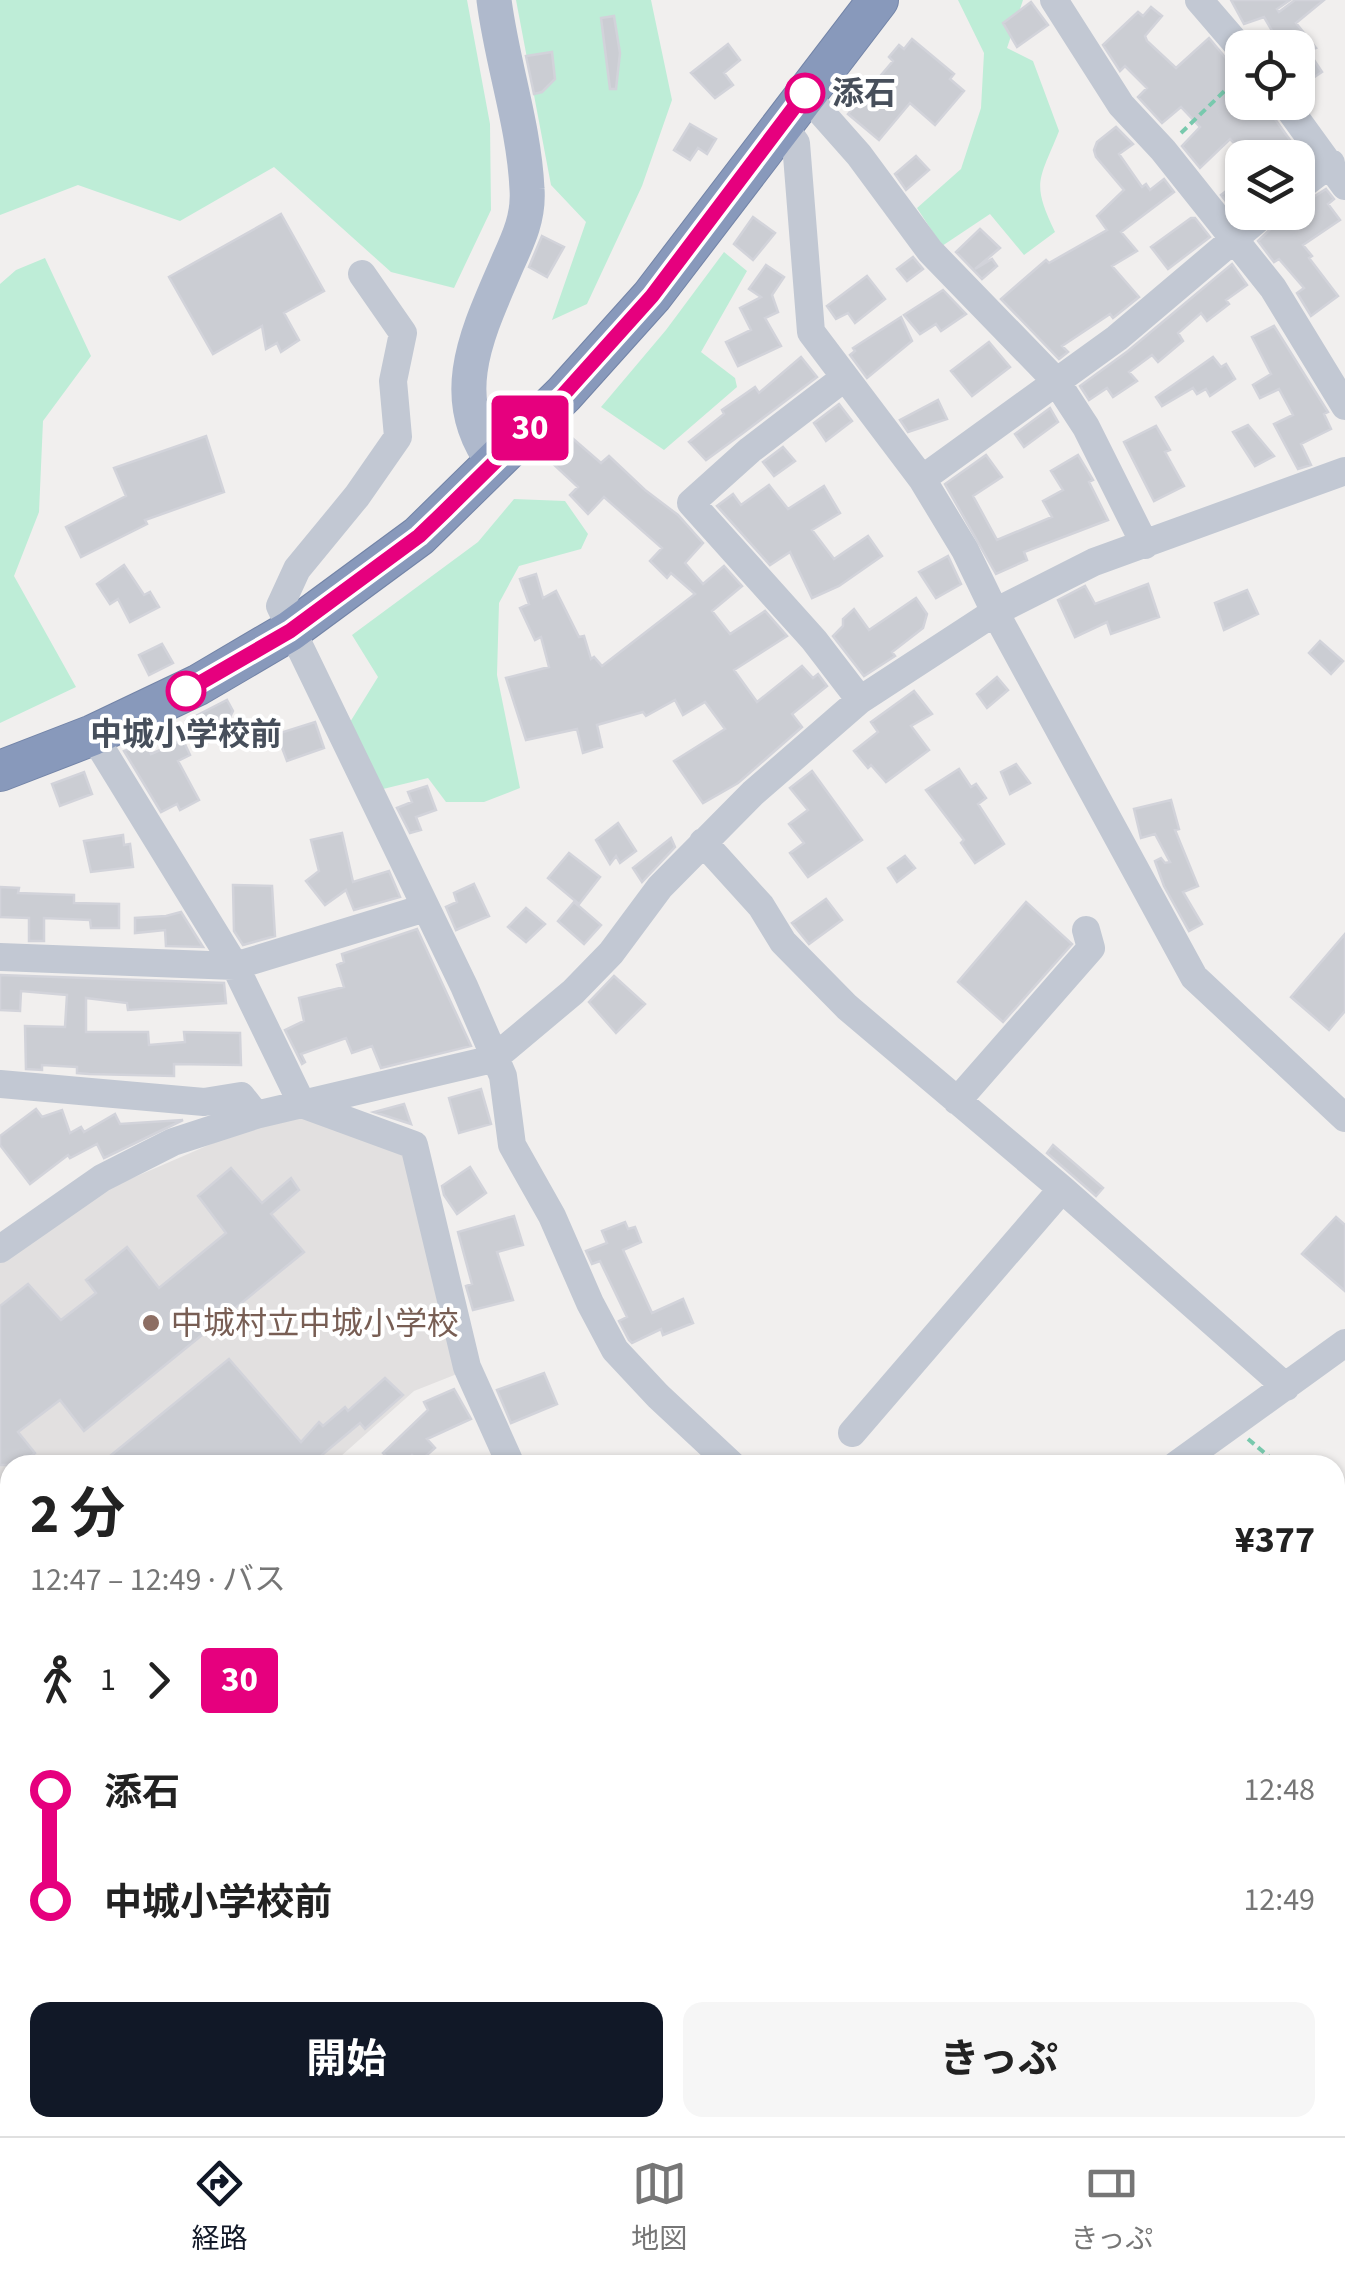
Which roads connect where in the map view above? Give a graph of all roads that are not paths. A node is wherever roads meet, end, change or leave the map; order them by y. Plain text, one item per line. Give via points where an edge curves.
1 (494, 0) edge
2 (878, 0) edge
3 (1054, 0) edge
4 (1199, 0) edge
5 (1225, 30) edge
6 (794, 109) junction
7 (1298, 120) edge
8 (1338, 174) edge
9 (1244, 230) edge
10 (1234, 238) junction
11 (362, 274) dead end
12 (844, 378) junction
13 (1056, 381) junction
14 (1345, 406) edge
15 (494, 463) junction
16 (1345, 471) edge
17 (922, 479) junction
18 (1146, 546) junction
19 (995, 612) junction
20 (290, 631) junction
21 (860, 700) junction
22 (93, 736) junction
23 (0, 771) edge
24 (703, 842) junction
25 (425, 908) junction
26 (1086, 930) dead end
27 (0, 957) edge
28 (235, 966) junction
29 (493, 1059) junction
30 (0, 1084) edge
31 (958, 1100) junction
32 (302, 1104) junction
33 (256, 1115) junction
34 (1345, 1118) edge
35 (1062, 1189) junction
36 (0, 1249) edge
37 (1345, 1343) edge
38 (1286, 1387) junction
39 (852, 1434) dead end
40 (507, 1455) edge
41 (721, 1455) edge
42 (1189, 1455) edge

1 - 15 main road via 528,190 524,227 477,338 467,384 476,437
2 - 6 highway
3 - 10 street via 1121,105
4 - 5 street
6 - 12 street via 811,332
6 - 13 street via 859,155 930,251
6 - 15 highway via 652,296
7 - 8 street
9 - 10 street
10 - 13 street
10 - 14 street
11 - 20 street via 403,333 393,381 398,436 297,569 280,606
12 - 17 street
12 - 21 street via 691,502
13 - 17 street
13 - 18 street
15 - 20 highway via 419,536
16 - 18 street
17 - 19 street
18 - 19 street via 1094,562
19 - 21 street
19 - 34 street via 1194,978
20 - 22 highway
20 - 25 street
21 - 24 street
22 - 23 highway
22 - 28 street
24 - 29 street via 660,886 611,953
24 - 31 street via 761,906 783,942 847,1007
25 - 28 street
25 - 29 street
26 - 31 street via 1090,948
27 - 28 street
28 - 32 street
29 - 32 street
29 - 41 street via 503,1076 512,1145 615,1350
30 - 33 street via 188,1101 241,1096
31 - 35 street
32 - 33 street
32 - 40 street via 414,1145 467,1366
33 - 36 street via 173,1142 102,1178
35 - 38 street
35 - 39 street
37 - 38 street
38 - 42 street

